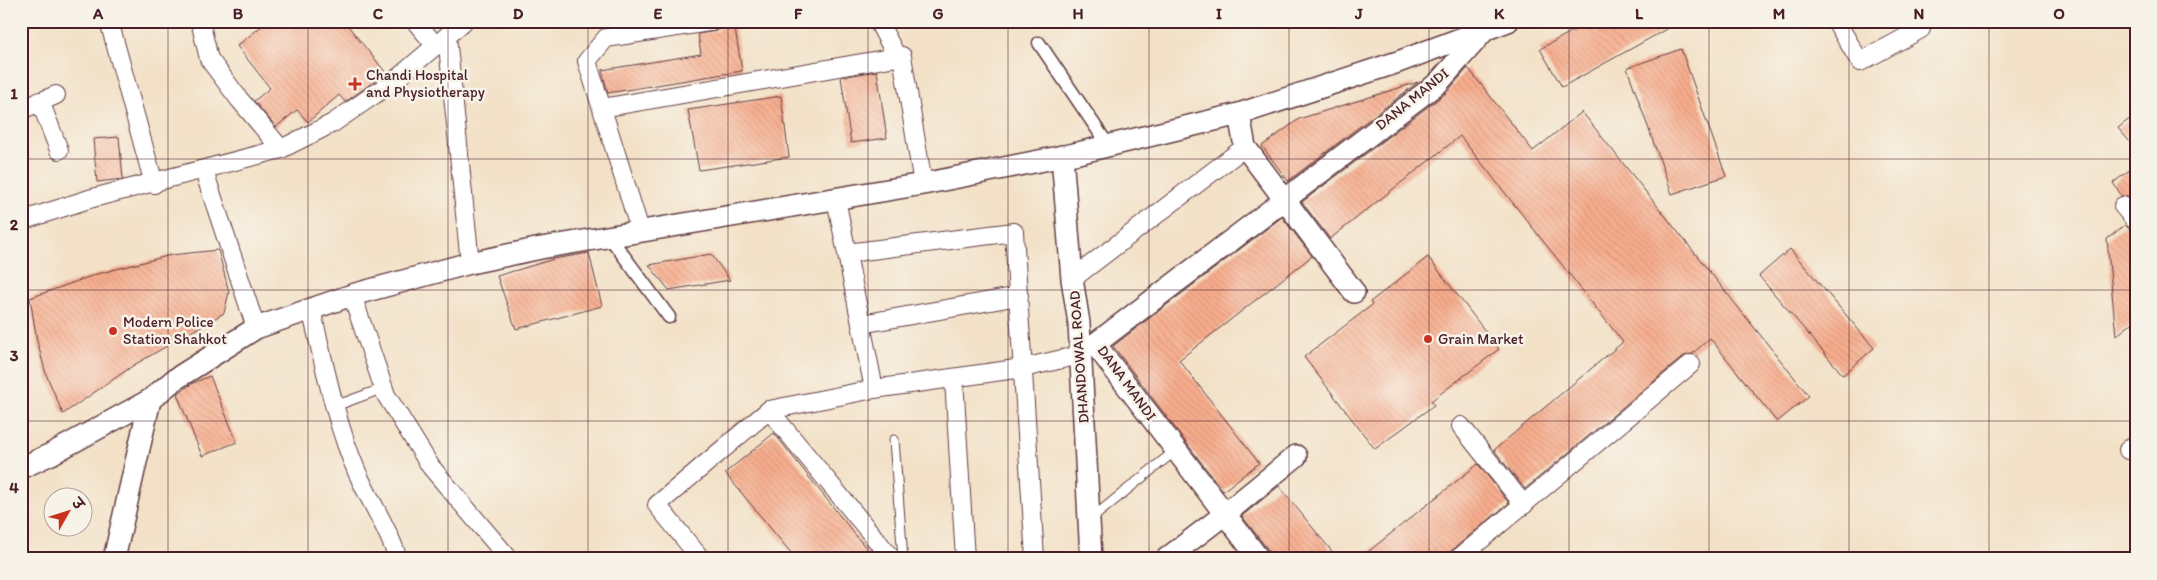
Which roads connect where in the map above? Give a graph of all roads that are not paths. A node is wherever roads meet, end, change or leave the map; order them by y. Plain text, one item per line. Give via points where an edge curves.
1 (109, 21) edge
2 (200, 21) edge
3 (415, 21) edge
4 (464, 21) edge
5 (715, 21) edge
6 (878, 21) edge
7 (1508, 21) edge
8 (1836, 21) edge
9 (1486, 28) junction
10 (1921, 29) dead end
11 (441, 41) junction
12 (1039, 43) dead end
13 (897, 57) junction
14 (602, 108) junction
15 (21, 110) edge
16 (1239, 114) junction
17 (1108, 145) junction
18 (1245, 147) junction
19 (281, 149) junction
20 (59, 150) dead end
21 (1062, 156) junction
22 (204, 171) junction
23 (154, 184) junction
24 (923, 184) junction
25 (836, 199) junction
26 (1284, 199) junction
27 (2123, 206) dead end
28 (21, 221) edge
29 (2136, 221) edge
30 (640, 230) junction
31 (609, 236) junction
32 (847, 253) junction
33 (470, 263) junction
34 (1072, 279) junction
35 (1354, 292) dead end
36 (352, 295) junction
37 (1019, 296) junction
38 (311, 309) junction
39 (669, 317) dead end
40 (861, 324) junction
41 (256, 328) junction
42 (1088, 349) junction
43 (1691, 364) dead end
44 (1023, 368) junction
45 (954, 378) junction
46 (384, 388) junction
47 (874, 389) junction
48 (150, 400) junction
49 (335, 406) junction
50 (769, 410) junction
51 (1461, 426) dead end
52 (894, 440) dead end
53 (1176, 450) junction
54 (1296, 456) dead end
55 (21, 468) edge
56 (1524, 505) junction
57 (1225, 514) junction
58 (1089, 521) junction
59 (114, 559) edge
60 (398, 559) edge
61 (509, 559) edge
62 (701, 559) edge
63 (892, 559) edge
64 (903, 559) edge
65 (965, 559) edge
66 (1035, 559) edge
67 (1090, 559) edge
68 (1166, 559) edge
69 (1259, 559) edge
70 (1458, 559) edge

1 - 23 street
2 - 19 street via 209,59
3 - 11 street
4 - 11 street
5 - 14 street via 606,38 587,61
6 - 13 street
7 - 9 street
8 - 10 street via 1860,62
9 - 16 street via 1398,62
9 - 26 street, DANA MANDI via 1438,83
11 - 19 street via 394,81 333,123
11 - 33 street
12 - 17 street
13 - 14 street
13 - 24 street via 902,56
14 - 30 street
15 - 20 street via 48,98
16 - 17 street
16 - 18 street
17 - 21 street
18 - 26 street
18 - 34 street
19 - 22 street
21 - 24 street
21 - 34 street, DHANDOWAL ROAD
22 - 23 street
22 - 41 street
23 - 28 street via 89,199
24 - 25 street
25 - 30 street
25 - 32 street
26 - 35 street
26 - 42 street, DANA MANDI
27 - 29 street
30 - 31 street
31 - 33 street
31 - 39 street
32 - 37 street via 1014,232
32 - 40 street
33 - 36 street
34 - 42 street, DHANDOWAL ROAD via 1079,323
36 - 38 street
36 - 46 street
37 - 40 street
37 - 44 street
38 - 41 street
38 - 49 street
40 - 47 street
41 - 48 street via 174,380
42 - 44 street
42 - 53 street, DANA MANDI
42 - 58 street, DHANDOWAL ROAD
43 - 56 street
44 - 45 street
44 - 66 street
45 - 47 street
45 - 65 street
46 - 49 lane
46 - 61 street via 431,467
47 - 50 street
48 - 55 street
48 - 59 street
49 - 60 street via 357,472 390,534
50 - 62 street via 657,505
50 - 63 street
51 - 56 street
52 - 64 lane
53 - 57 street, DANA MANDI
53 - 58 lane
54 - 57 street
56 - 70 street
57 - 68 street
57 - 69 street
58 - 67 street, DHANDOWAL ROAD

